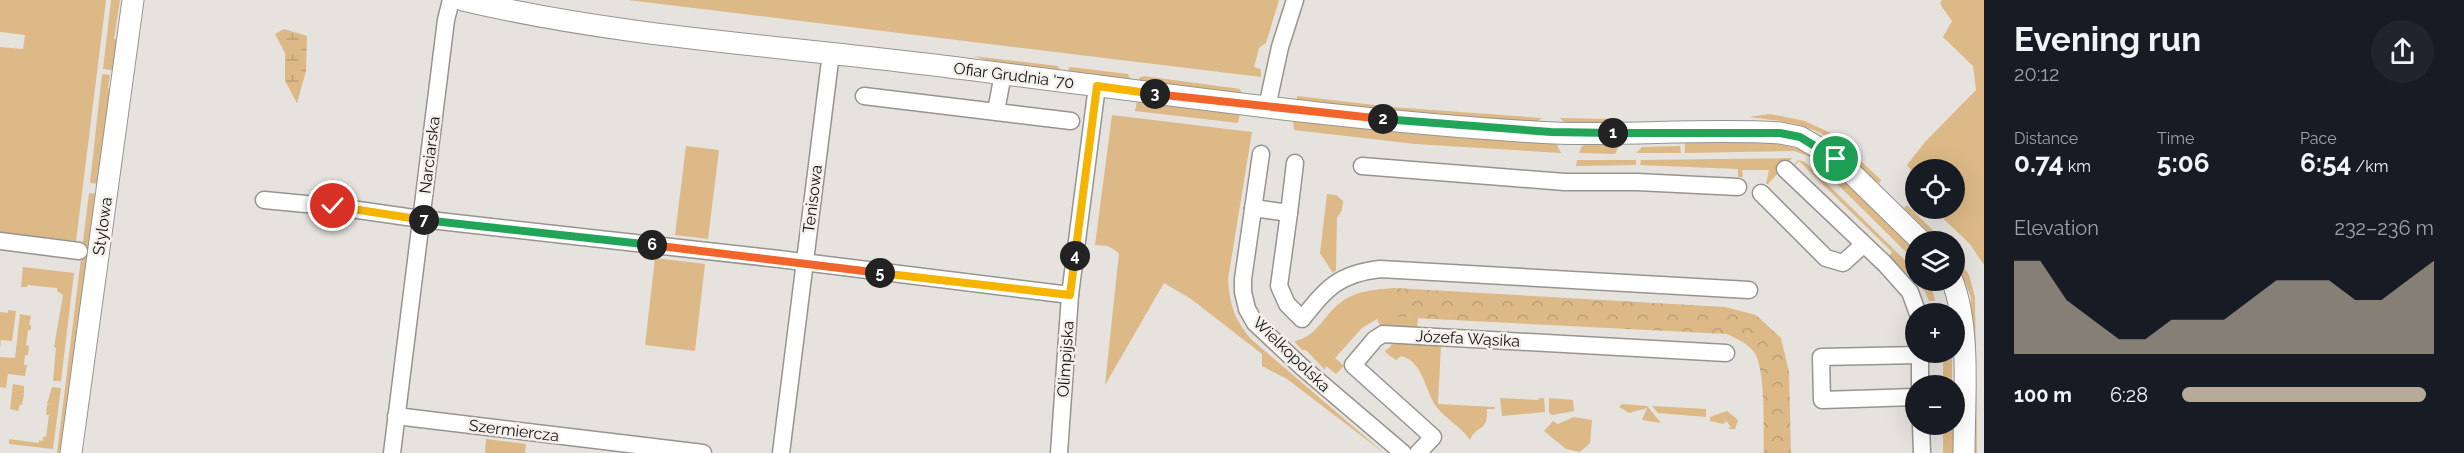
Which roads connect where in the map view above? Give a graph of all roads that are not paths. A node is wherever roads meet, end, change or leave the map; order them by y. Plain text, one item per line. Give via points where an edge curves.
1 (133, 0) edge
2 (451, 0) edge
3 (463, 0) edge
4 (1294, 0) edge
5 (831, 53) junction
6 (1003, 74) junction
7 (1097, 86) junction
8 (864, 96) dead end
9 (1267, 107) junction
10 (996, 111) junction
11 (1071, 121) dead end
12 (1261, 154) dead end
13 (1295, 163) dead end
14 (1362, 166) dead end
15 (1785, 169) dead end
16 (1738, 187) dead end
17 (1761, 193) dead end
18 (264, 200) dead end
19 (1253, 208) junction
20 (1288, 213) junction
21 (421, 219) junction
22 (1911, 231) edge
23 (0, 242) edge
24 (1863, 245) junction
25 (80, 250) dead end
26 (804, 263) junction
27 (1749, 290) dead end
28 (1955, 291) edge
29 (1070, 295) junction
30 (1914, 303) edge
31 (1726, 353) dead end
32 (1905, 354) edge
33 (1905, 397) edge
34 (396, 416) junction
35 (1921, 435) edge
36 (71, 453) edge
37 (392, 453) edge
38 (703, 453) edge
39 (781, 453) edge
40 (1059, 453) edge
41 (1403, 453) edge
42 (1418, 453) edge
43 (1922, 453) edge
44 (1964, 453) edge

1 - 36 street, Stylowa
2 - 21 street, Narciarska
3 - 5 street, Ofiar Grudnia '70 via 627,30
4 - 9 street
5 - 6 street, Ofiar Grudnia '70
5 - 26 street, Tenisowa
6 - 7 street, Ofiar Grudnia '70
6 - 10 street
7 - 9 street, Ofiar Grudnia '70
7 - 29 street, Olimpijska
8 - 10 street
9 - 22 street, Ofiar Grudnia '70 via 1433,125 1560,133 1780,133 1800,137 1836,159
10 - 11 street
12 - 19 street, Wielkopolska
13 - 20 street
14 - 16 street via 1565,182
15 - 24 street
17 - 24 street via 1826,258 1843,263
18 - 21 street
19 - 20 street
19 - 41 street, Wielkopolska via 1243,279 1247,309 1256,323 1302,367
20 - 27 street via 1279,286 1287,304 1302,319 1341,278 1380,269
21 - 26 street
21 - 34 street, Narciarska
23 - 25 street
24 - 30 street via 1910,292
26 - 29 street
26 - 39 street, Tenisowa
28 - 44 street via 1961,315
29 - 40 street, Olimpijska
31 - 42 street, Józefa Wąsika via 1383,334 1353,365 1433,437
32 - 33 street via 1821,357 1822,400
34 - 37 street, Narciarska
34 - 38 street, Szermiercza
35 - 43 street

